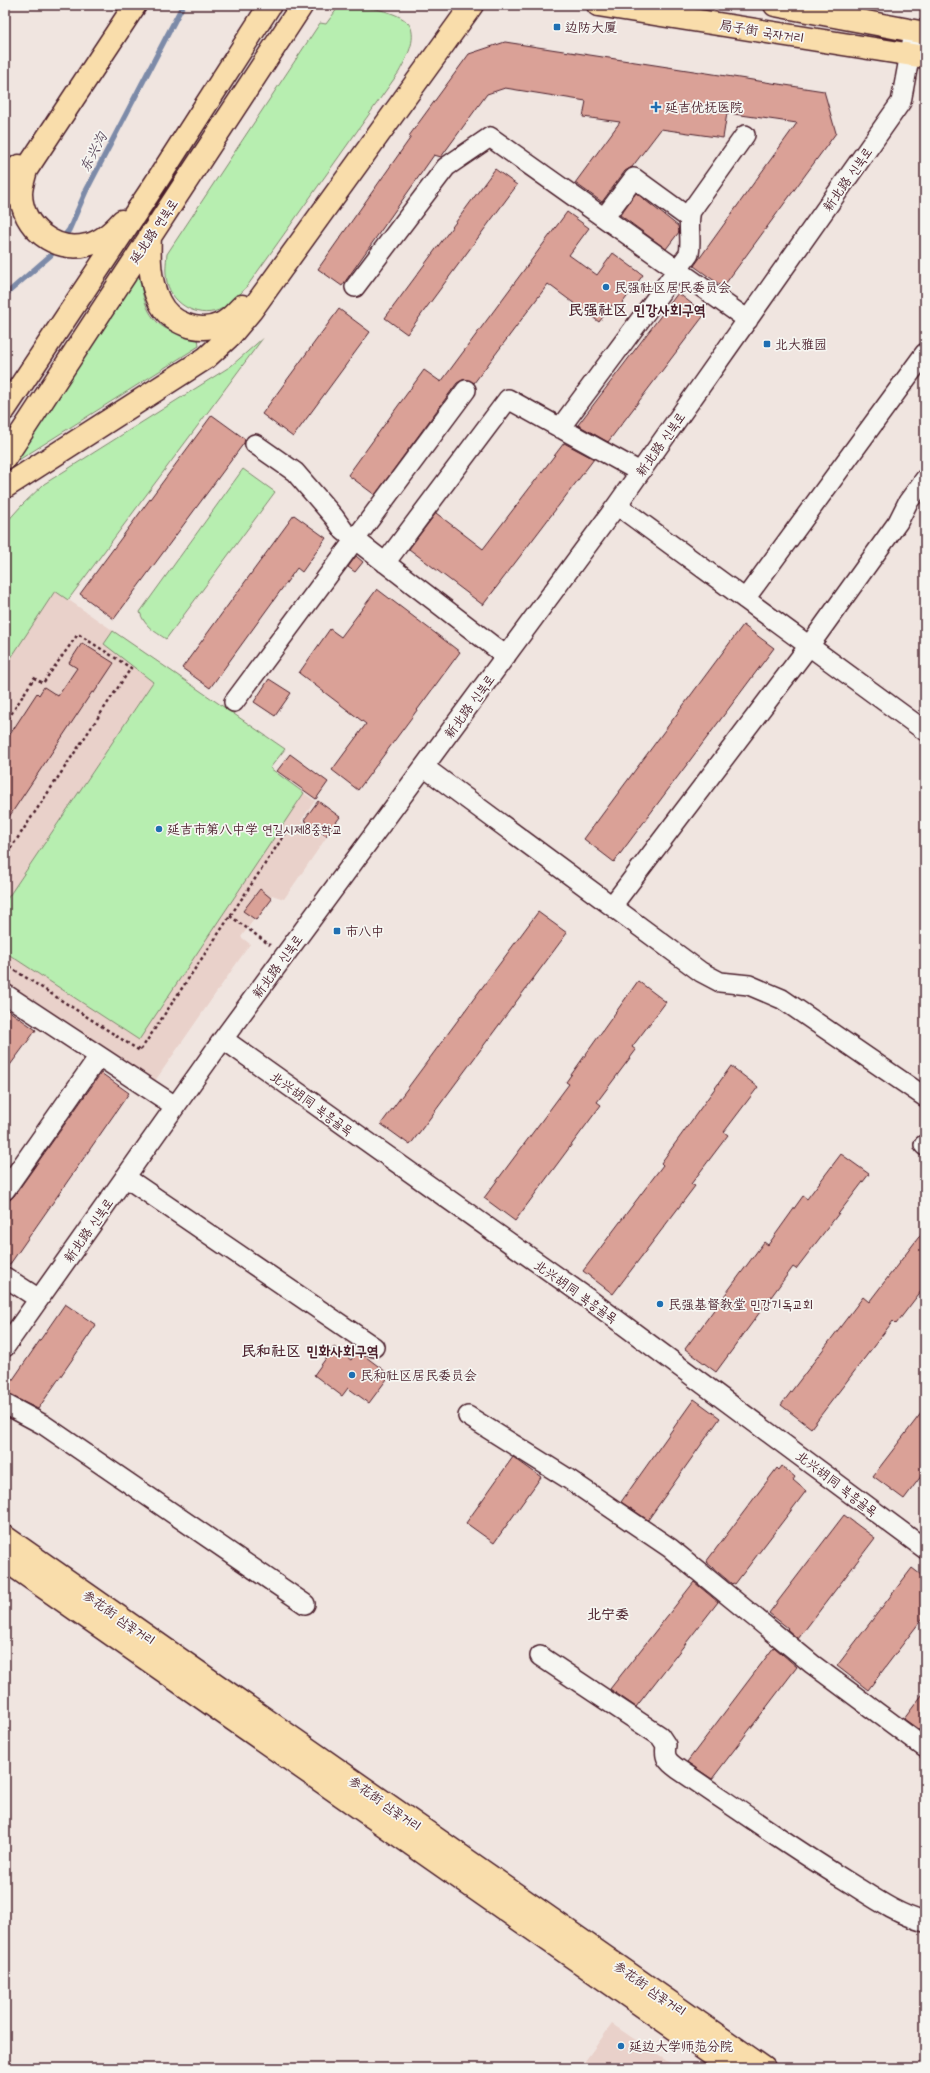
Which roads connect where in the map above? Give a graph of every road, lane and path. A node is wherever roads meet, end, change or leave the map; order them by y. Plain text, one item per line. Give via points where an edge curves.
1 (126, 5) edge
2 (135, 5) edge
3 (270, 5) edge
4 (302, 5) edge
5 (463, 5) edge
6 (472, 5) edge
7 (598, 5) edge
8 (775, 5) edge
9 (920, 32) edge
10 (918, 55) edge
11 (745, 135) dead end
12 (153, 187) junction
13 (5, 196) edge
14 (604, 218) junction
15 (689, 218) junction
16 (150, 234) junction
17 (678, 270) junction
18 (355, 287) dead end
19 (748, 320) junction
20 (925, 353) edge
21 (466, 390) dead end
22 (5, 409) edge
23 (560, 428) junction
24 (255, 444) dead end
25 (5, 458) edge
26 (640, 472) junction
27 (925, 479) edge
28 (5, 487) edge
29 (617, 505) junction
30 (362, 545) junction
31 (385, 563) junction
32 (745, 599) junction
33 (809, 646) junction
34 (506, 656) junction
35 (234, 702) dead end
36 (5, 724) edge
37 (925, 731) edge
38 (424, 767) junction
39 (289, 828) dead end
40 (5, 857) edge
41 (612, 906) junction
42 (230, 916) junction
43 (285, 955) junction
44 (5, 964) edge
45 (6, 998) edge
46 (223, 1039) junction
47 (99, 1056) junction
48 (925, 1097) edge
49 (175, 1106) junction
50 (125, 1177) junction
51 (5, 1190) edge
52 (5, 1277) edge
53 (39, 1299) junction
54 (5, 1347) edge
55 (374, 1347) dead end
56 (5, 1404) edge
57 (468, 1416) dead end
58 (5, 1537) edge
59 (925, 1549) edge
60 (5, 1560) edge
61 (305, 1604) dead end
62 (540, 1656) dead end
63 (925, 1748) edge
64 (925, 1922) edge
65 (731, 2068) edge
66 (764, 2068) edge

1 - 13 main road via 24,157 12,176
2 - 12 main road via 26,170 21,194 27,218 36,230 54,242 69,246 88,245 116,228
3 - 12 main road, 延北路 연북로
4 - 16 main road, 延北路 연북로
5 - 16 main road via 252,294 225,322 207,328 195,328 167,313 159,302 149,267
6 - 28 main road via 251,311 230,336 206,358
7 - 10 main road, 局子街 국자거리
8 - 9 main road, 局子街 국자거리
9 - 10 street, 新北路 신북로
10 - 19 street, 新北路 신북로 via 901,102
11 - 15 street via 697,201
12 - 22 main road, 延北路 연북로
14 - 15 street via 634,178
14 - 17 street
14 - 18 street via 490,137 446,167
15 - 17 street via 690,254
16 - 25 main road, 延北路 연북로
17 - 19 street
17 - 23 street
19 - 26 street, 新北路 신북로
20 - 32 street
21 - 30 street
23 - 26 street
23 - 31 street via 508,399
24 - 30 street via 295,472 344,531
26 - 29 street, 新北路 신북로
27 - 33 street via 908,502 898,522
29 - 32 street
29 - 34 street, 新北路 신북로
30 - 31 street
30 - 35 street
31 - 34 street
32 - 33 street
33 - 37 street
33 - 41 street
34 - 38 street, 新北路 신북로
36 - 40 path via 34,678 43,683 78,634 131,668
38 - 41 street
38 - 43 street, 新北路 신북로
39 - 42 path
41 - 48 street via 701,972 720,982 749,985 782,999
42 - 43 path
42 - 44 path via 140,1051
43 - 46 street, 新北路 신북로
45 - 47 street
46 - 49 street, 新北路 신북로
46 - 59 street, 北兴胡同 북흥골목 via 590,1300
47 - 49 street
47 - 51 street
49 - 50 street, 新北路 신북로
50 - 53 street, 新北路 신북로
50 - 55 street
52 - 53 street
53 - 54 street, 新北路 신북로
56 - 61 street via 44,1424
57 - 63 street via 670,1548 812,1664
58 - 66 main road, 参花街 삼꽃거리
60 - 65 main road, 参花街 삼꽃거리
62 - 64 street via 660,1736 666,1745 664,1756 678,1769 825,1868 894,1910

